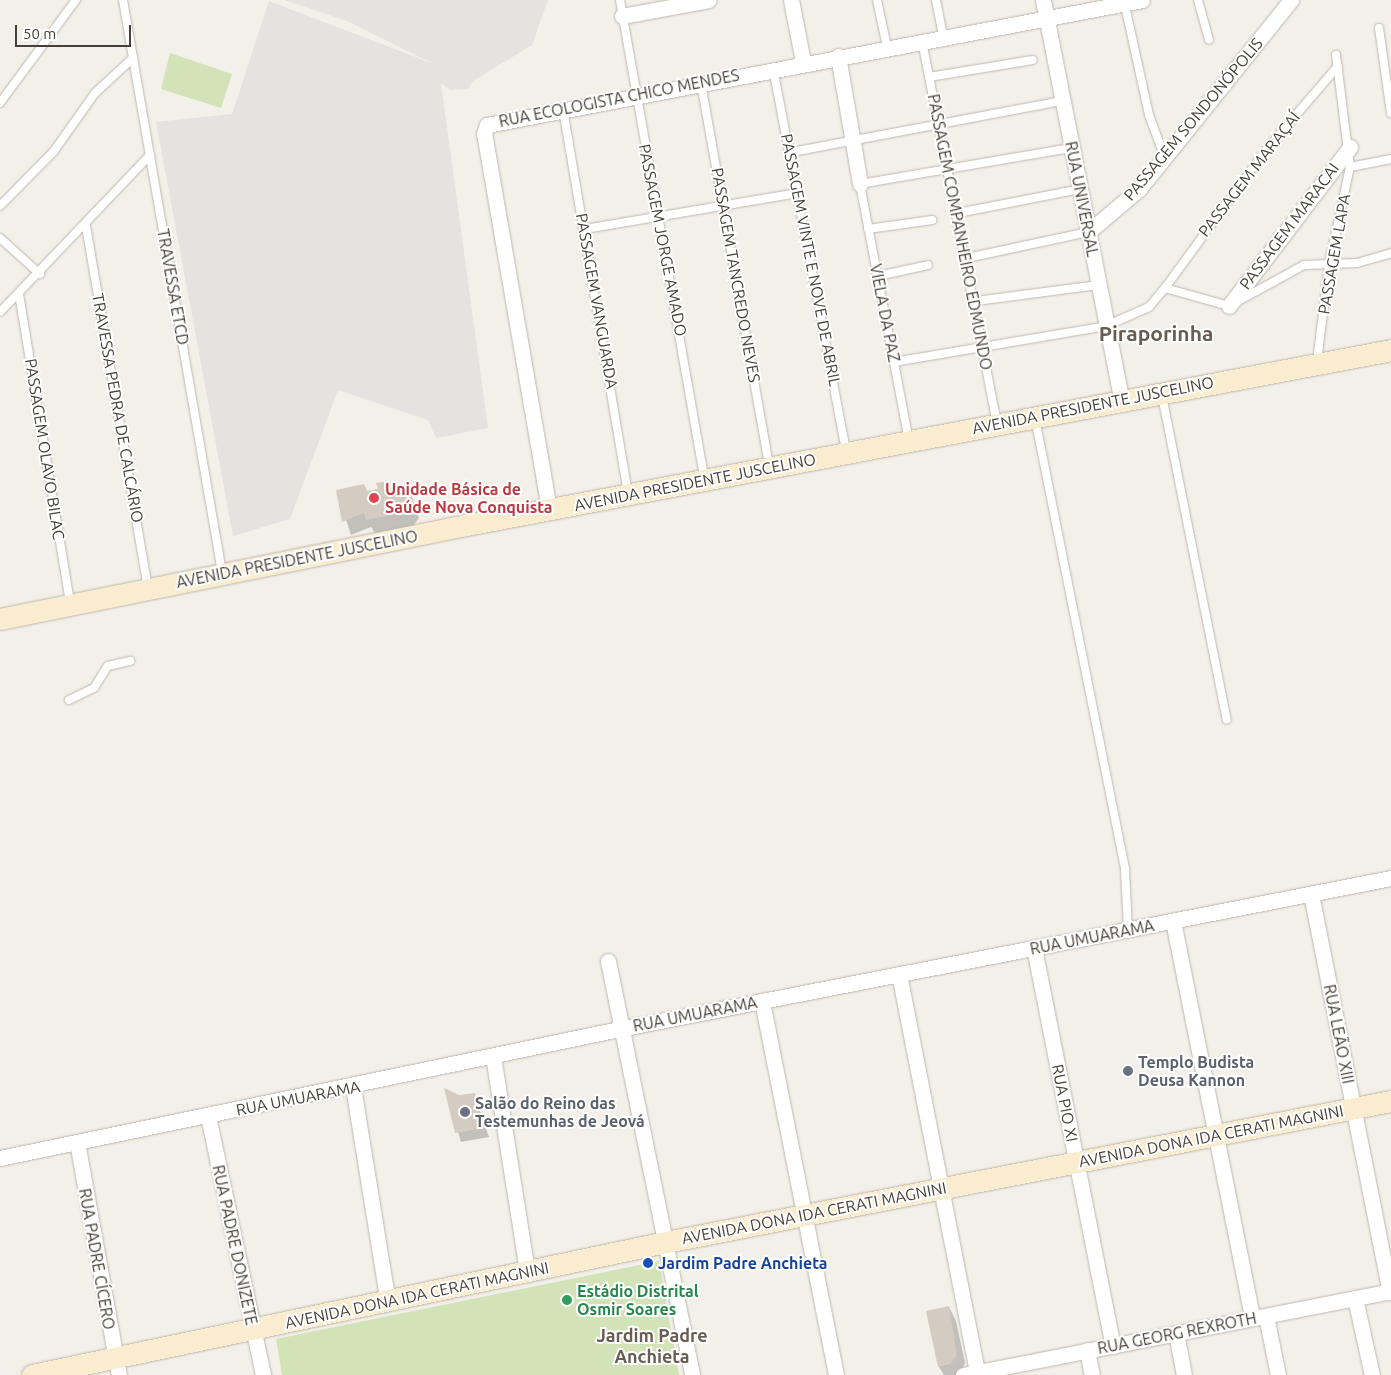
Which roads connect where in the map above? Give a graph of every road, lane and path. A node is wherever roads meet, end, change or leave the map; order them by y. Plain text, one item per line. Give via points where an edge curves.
1 (76, 0) edge
2 (123, 0) edge
3 (620, 0) edge
4 (710, 0) edge
5 (791, 0) edge
6 (877, 0) edge
7 (936, 0) edge
8 (1043, 0) edge
9 (1142, 0) edge
10 (1198, 0) edge
11 (1291, 0) edge
12 (1124, 2) edge
13 (622, 16) junction
14 (1046, 19) junction
15 (1379, 28) dead end
16 (943, 37) junction
17 (1209, 40) dead end
18 (922, 42) junction
19 (887, 47) junction
20 (838, 56) junction
21 (1336, 56) dead end
22 (133, 58) junction
23 (1033, 60) dead end
24 (803, 62) junction
25 (1338, 66) junction
26 (773, 68) junction
27 (929, 77) junction
28 (701, 82) junction
29 (636, 95) junction
30 (1062, 101) junction
31 (0, 103) edge
32 (563, 108) junction
33 (1391, 113) edge
34 (939, 124) junction
35 (853, 139) junction
36 (1350, 147) junction
37 (1071, 148) junction
38 (792, 152) junction
39 (150, 155) junction
40 (1165, 158) junction
41 (1391, 159) edge
42 (1350, 167) junction
43 (948, 168) junction
44 (860, 184) junction
45 (1080, 189) junction
46 (798, 193) junction
47 (0, 206) edge
48 (724, 208) junction
49 (958, 213) junction
50 (659, 220) junction
51 (932, 220) dead end
52 (86, 226) junction
53 (868, 229) junction
54 (585, 230) junction
55 (1088, 232) junction
56 (0, 238) edge
57 (1391, 253) edge
58 (967, 258) junction
59 (1329, 264) junction
60 (928, 265) dead end
61 (40, 274) junction
62 (878, 276) junction
63 (1098, 285) junction
64 (1165, 288) junction
65 (19, 294) junction
66 (976, 301) junction
67 (1229, 306) junction
68 (0, 312) edge
69 (1106, 326) junction
70 (983, 346) junction
71 (1391, 350) edge
72 (894, 362) junction
73 (1317, 363) junction
74 (1161, 392) junction
75 (1121, 399) junction
76 (1035, 416) junction
77 (997, 423) junction
78 (910, 442) junction
79 (846, 453) junction
80 (770, 468) junction
81 (705, 480) junction
82 (628, 494) junction
83 (549, 509) junction
84 (223, 574) junction
85 (149, 589) junction
86 (71, 605) junction
87 (0, 619) edge
88 (130, 661) dead end
89 (69, 700) dead end
90 (1227, 720) dead end
91 (1391, 878) edge
92 (1311, 894) junction
93 (1173, 921) junction
94 (1128, 930) junction
95 (1034, 948) junction
96 (608, 961) dead end
97 (899, 974) junction
98 (762, 1001) junction
99 (624, 1028) junction
100 (493, 1056) junction
101 (353, 1087) junction
102 (1391, 1101) edge
103 (1353, 1108) junction
104 (208, 1116) junction
105 (1216, 1135) junction
106 (77, 1142) junction
107 (0, 1158) edge
108 (1076, 1162) junction
109 (941, 1189) junction
110 (804, 1215) junction
111 (666, 1242) junction
112 (527, 1271) junction
113 (1390, 1291) edge
114 (1355, 1298) junction
115 (388, 1303) junction
116 (1259, 1317) junction
117 (253, 1328) junction
118 (1176, 1333) junction
119 (1113, 1346) junction
120 (1087, 1350) junction
121 (117, 1366) edge
122 (1004, 1371) edge
123 (970, 1374) edge
124 (32, 1375) edge
125 (263, 1375) edge
126 (692, 1375) edge
127 (836, 1375) edge
128 (1092, 1375) edge
129 (1184, 1375) edge
130 (1278, 1375) edge
131 (1372, 1375) edge

1 - 31 lane
2 - 22 lane, TRAVESSA ETCD
3 - 13 lane, PASSAGEM JORGE AMADO
4 - 13 street
5 - 24 street
6 - 19 lane
7 - 16 lane
8 - 14 street, RUA UNIVERSAL
9 - 12 street, RUA ECOLOGISTA CHICO MENDES
10 - 17 lane
11 - 40 street, PASSAGEM SONDONÓPOLIS
12 - 14 street, RUA ECOLOGISTA CHICO MENDES
12 - 40 lane via 1149,115
13 - 29 lane, PASSAGEM JORGE AMADO
14 - 16 street, RUA ECOLOGISTA CHICO MENDES
14 - 30 street, RUA UNIVERSAL
15 - 33 lane
16 - 18 street, RUA ECOLOGISTA CHICO MENDES
18 - 19 street, RUA ECOLOGISTA CHICO MENDES
18 - 27 lane, PASSAGEM COMPANHEIRO EDMUNDO
19 - 20 street, RUA ECOLOGISTA CHICO MENDES
20 - 24 street, RUA ECOLOGISTA CHICO MENDES
20 - 35 street
21 - 25 lane, PASSAGEM LAPA
22 - 39 lane, TRAVESSA ETCD
22 - 47 lane via 95,93 54,151
23 - 27 lane
24 - 26 street, RUA ECOLOGISTA CHICO MENDES
25 - 36 lane, PASSAGEM LAPA
25 - 64 lane, PASSAGEM MARAÇAÍ via 1264,152
26 - 28 street, RUA ECOLOGISTA CHICO MENDES
26 - 38 lane, PASSAGEM VINTE E NOVE DE ABRIL
27 - 34 lane, PASSAGEM COMPANHEIRO EDMUNDO
28 - 29 street, RUA ECOLOGISTA CHICO MENDES
28 - 48 lane, PASSAGEM TANCREDO NEVES
29 - 32 street, RUA ECOLOGISTA CHICO MENDES
29 - 50 lane, PASSAGEM JORGE AMADO
30 - 34 lane
30 - 37 street, RUA UNIVERSAL
32 - 54 lane, PASSAGEM VANGUARDA
32 - 83 street, RUA ECOLOGISTA CHICO MENDES via 494,122 484,134
34 - 35 lane
34 - 43 lane, PASSAGEM COMPANHEIRO EDMUNDO
35 - 38 lane
35 - 44 street
36 - 42 lane, PASSAGEM LAPA
36 - 67 street, PASSAGEM MARACAI
37 - 43 lane
37 - 45 street, RUA UNIVERSAL
38 - 46 lane, PASSAGEM VINTE E NOVE DE ABRIL
39 - 52 lane
39 - 84 lane, TRAVESSA ETCD
40 - 55 street, PASSAGEM SONDONÓPOLIS via 1139,189
41 - 42 lane
42 - 59 lane, PASSAGEM LAPA
43 - 44 lane
43 - 49 lane, PASSAGEM COMPANHEIRO EDMUNDO
44 - 53 lane, VIELA DA PAZ
45 - 49 lane
45 - 55 street, RUA UNIVERSAL
46 - 48 lane
46 - 79 lane, PASSAGEM VINTE E NOVE DE ABRIL
48 - 50 lane
48 - 80 lane, PASSAGEM TANCREDO NEVES
49 - 58 lane, PASSAGEM COMPANHEIRO EDMUNDO
50 - 54 lane
50 - 81 lane, PASSAGEM JORGE AMADO
51 - 53 lane
52 - 61 lane
52 - 85 lane, TRAVESSA PEDRA DE CALCÁRIO
53 - 62 lane, VIELA DA PAZ
54 - 82 lane, PASSAGEM VANGUARDA
55 - 58 lane
55 - 63 street, RUA UNIVERSAL
56 - 61 lane
57 - 59 lane via 1369,261
58 - 66 lane, PASSAGEM COMPANHEIRO EDMUNDO
59 - 67 lane via 1304,265
59 - 73 lane, PASSAGEM LAPA
60 - 62 lane
61 - 65 lane
62 - 72 lane, VIELA DA PAZ
63 - 66 lane
63 - 69 street, RUA UNIVERSAL
64 - 67 lane
64 - 69 lane, PASSAGEM MARAÇAÍ via 1149,307
65 - 68 lane
65 - 86 lane, PASSAGEM OLAVO BILAC
66 - 70 lane, PASSAGEM COMPANHEIRO EDMUNDO
69 - 70 lane, PASSAGEM MARAÇAÍ
69 - 75 street, RUA UNIVERSAL
70 - 72 lane, PASSAGEM MARAÇAÍ
70 - 77 lane, PASSAGEM COMPANHEIRO EDMUNDO
71 - 73 street, AVENIDA PRESIDENTE JUSCELINO
72 - 78 lane, VIELA DA PAZ
73 - 74 street, AVENIDA PRESIDENTE JUSCELINO
74 - 75 street, AVENIDA PRESIDENTE JUSCELINO
74 - 90 lane
75 - 76 street, AVENIDA PRESIDENTE JUSCELINO
76 - 77 street, AVENIDA PRESIDENTE JUSCELINO
76 - 94 lane via 1125,870
77 - 78 street, AVENIDA PRESIDENTE JUSCELINO
78 - 79 street, AVENIDA PRESIDENTE JUSCELINO
79 - 80 street, AVENIDA PRESIDENTE JUSCELINO
80 - 81 street, AVENIDA PRESIDENTE JUSCELINO
81 - 82 street, AVENIDA PRESIDENTE JUSCELINO
82 - 83 street, AVENIDA PRESIDENTE JUSCELINO
83 - 84 street, AVENIDA PRESIDENTE JUSCELINO
84 - 85 street, AVENIDA PRESIDENTE JUSCELINO
85 - 86 street, AVENIDA PRESIDENTE JUSCELINO
86 - 87 street, AVENIDA PRESIDENTE JUSCELINO
88 - 89 lane via 108,666 94,688
91 - 92 street, RUA UMUARAMA
92 - 93 street, RUA UMUARAMA
92 - 103 street, RUA LEÃO XIII
93 - 94 street, RUA UMUARAMA
93 - 105 street
94 - 95 street, RUA UMUARAMA
95 - 97 street, RUA UMUARAMA
95 - 108 street, RUA PIO XI
96 - 99 street
97 - 98 street, RUA UMUARAMA
97 - 109 street
98 - 99 street, RUA UMUARAMA
98 - 110 street
99 - 100 street, RUA UMUARAMA
99 - 111 street
100 - 101 street, RUA UMUARAMA
100 - 112 street
101 - 104 street, RUA UMUARAMA
101 - 115 street
102 - 103 street, AVENIDA DONA IDA CERATI MAGNINI
103 - 105 street, AVENIDA DONA IDA CERATI MAGNINI
103 - 113 street, RUA LEÃO XIII
104 - 106 street, RUA UMUARAMA
104 - 117 street, RUA PADRE DONIZETE
105 - 108 street, AVENIDA DONA IDA CERATI MAGNINI
105 - 116 street
106 - 107 street, RUA UMUARAMA
106 - 121 street, RUA PADRE CÍCERO
108 - 109 street, AVENIDA DONA IDA CERATI MAGNINI
108 - 119 street, RUA PIO XI
109 - 110 street, AVENIDA DONA IDA CERATI MAGNINI
109 - 123 street
110 - 111 street, AVENIDA DONA IDA CERATI MAGNINI
110 - 127 street
111 - 112 street, AVENIDA DONA IDA CERATI MAGNINI
111 - 126 street
112 - 115 street, AVENIDA DONA IDA CERATI MAGNINI
113 - 114 street, RUA GEORG REXROTH
114 - 116 street, RUA GEORG REXROTH
114 - 131 street
115 - 117 street, AVENIDA DONA IDA CERATI MAGNINI
116 - 118 street, RUA GEORG REXROTH
116 - 130 street
117 - 121 street, AVENIDA DONA IDA CERATI MAGNINI
117 - 125 street, RUA PADRE DONIZETE
118 - 119 street, RUA GEORG REXROTH
118 - 129 street
119 - 120 street, RUA GEORG REXROTH
120 - 122 street, RUA GEORG REXROTH
120 - 128 street
121 - 124 street, AVENIDA DONA IDA CERATI MAGNINI
122 - 123 street, RUA GEORG REXROTH

